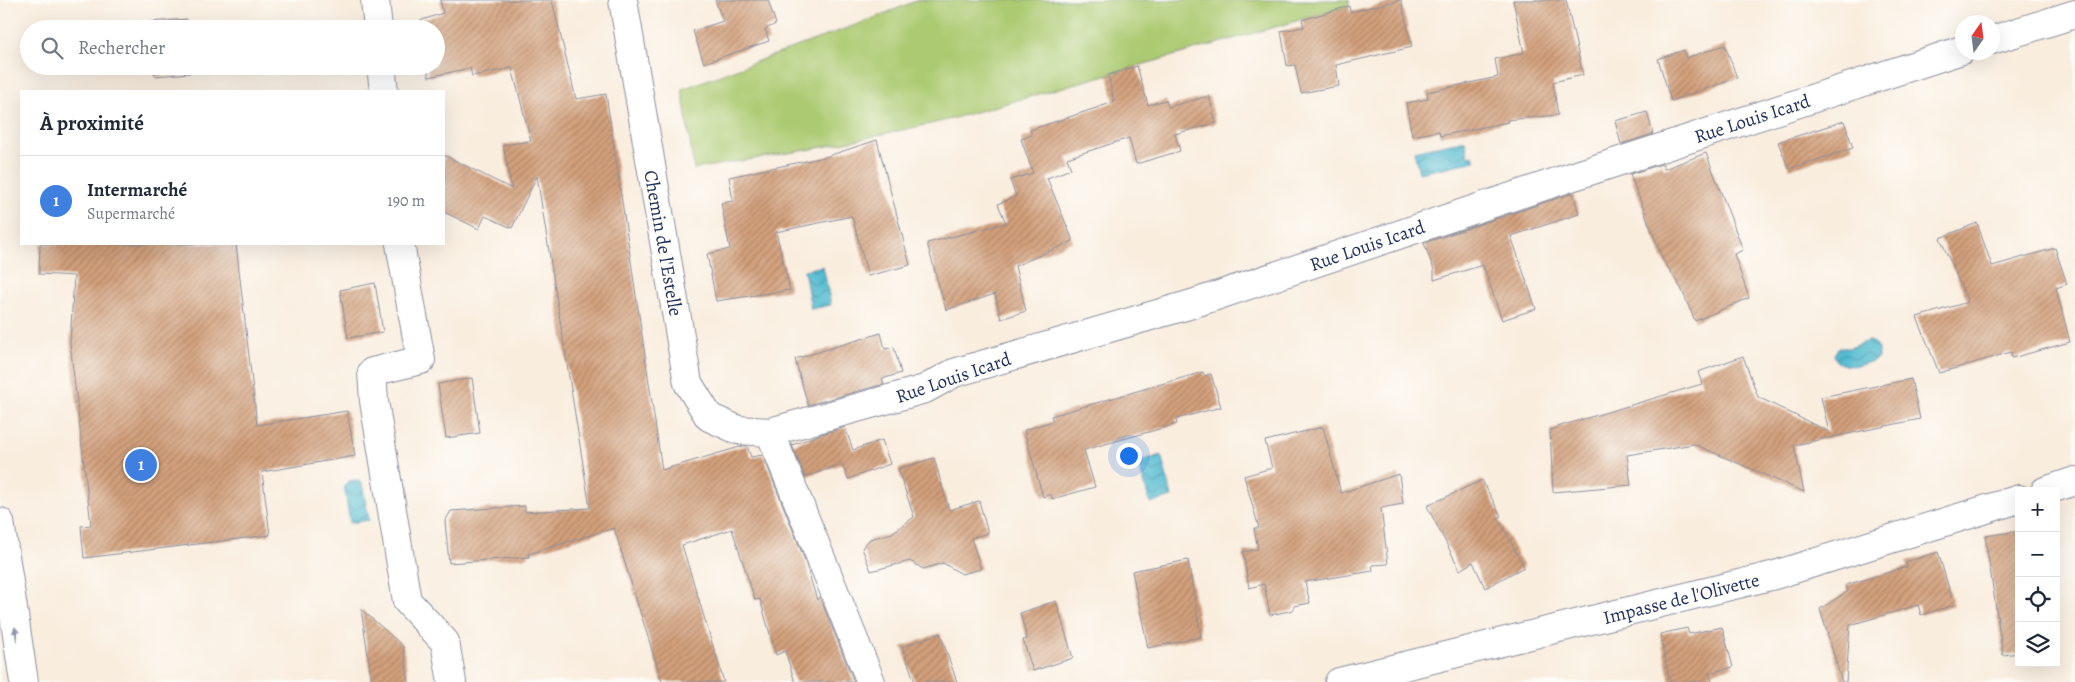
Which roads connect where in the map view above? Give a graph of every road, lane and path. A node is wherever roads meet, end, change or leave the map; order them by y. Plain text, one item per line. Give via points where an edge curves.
1 (375, 0) edge
2 (623, 0) edge
3 (2075, 14) edge
4 (377, 20) edge
5 (2000, 37) edge
6 (1955, 52) edge
7 (383, 75) edge
8 (384, 90) edge
9 (400, 245) edge
10 (770, 432) junction
11 (2075, 481) edge
12 (2057, 487) edge
13 (2015, 500) edge
14 (0, 522) edge
15 (24, 682) edge
16 (452, 682) edge
17 (871, 682) edge
18 (1339, 682) edge

1 - 4 street
2 - 10 street, Chemin de l'Estelle via 688,383 709,417 738,430
3 - 5 street
6 - 10 street, Rue Louis Icard via 1192,304 954,373 924,390
7 - 8 street
9 - 16 street via 421,360 372,372 374,401 407,601 445,642
10 - 17 street
11 - 12 street
13 - 18 street, Impasse de l'Olivette via 1775,575
15 -> 14 street

